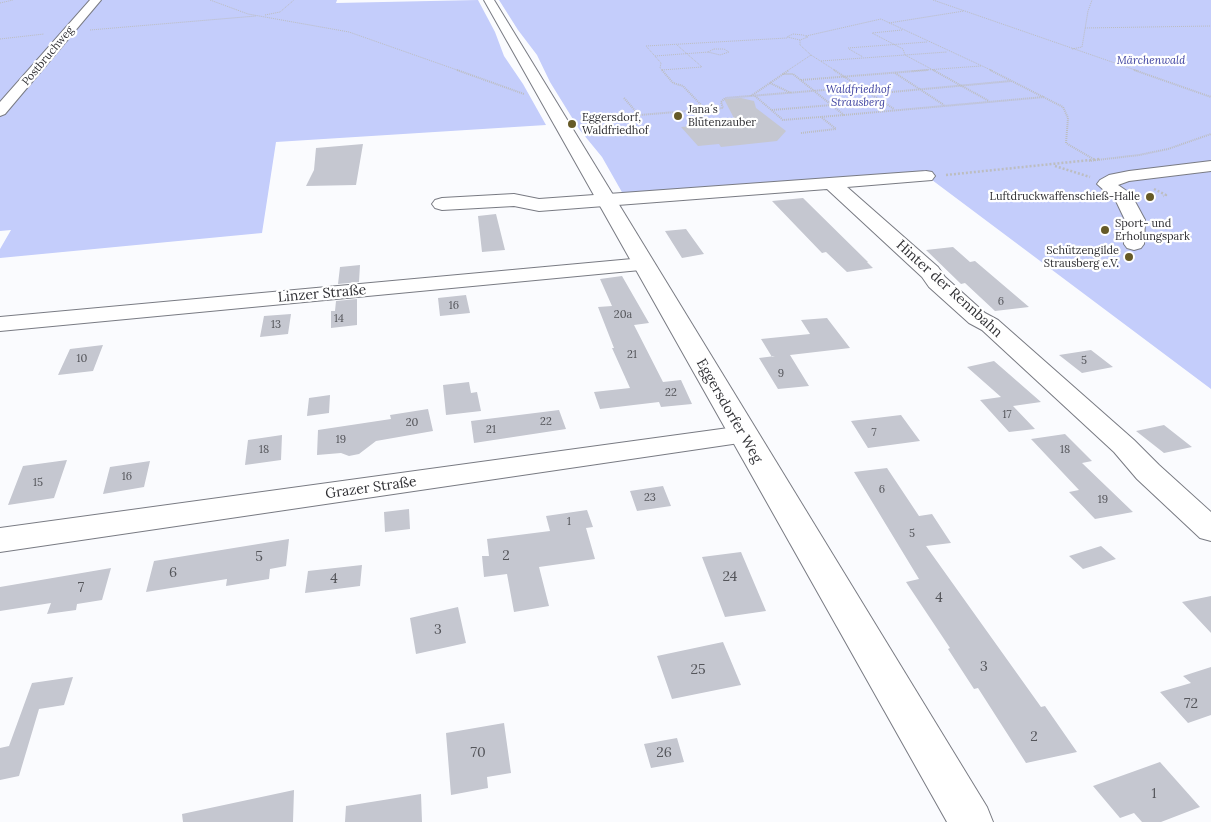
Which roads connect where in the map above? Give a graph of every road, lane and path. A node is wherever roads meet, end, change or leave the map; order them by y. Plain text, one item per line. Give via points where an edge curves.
1 (13, 0) edge
2 (96, 0) edge
3 (210, 0) edge
4 (294, 0) edge
5 (489, 0) edge
6 (933, 0) edge
7 (1092, 0) edge
8 (0, 3) edge
9 (965, 11) junction
10 (261, 16) junction
11 (888, 23) junction
12 (1211, 26) edge
13 (1085, 28) junction
14 (903, 30) junction
15 (68, 32) junction
16 (806, 36) junction
17 (788, 38) junction
18 (0, 39) edge
19 (800, 40) junction
20 (710, 42) junction
21 (929, 42) junction
22 (677, 44) junction
23 (895, 45) junction
24 (717, 49) junction
25 (1071, 49) junction
26 (709, 52) junction
27 (950, 52) junction
28 (686, 54) junction
29 (811, 55) junction
30 (905, 55) junction
31 (655, 56) junction
32 (864, 58) junction
33 (821, 61) junction
34 (982, 66) junction
35 (662, 70) junction
36 (932, 70) junction
37 (894, 73) junction
38 (782, 74) junction
39 (846, 76) junction
40 (800, 80) junction
41 (1013, 81) junction
42 (769, 83) junction
43 (961, 85) junction
44 (862, 87) junction
45 (919, 89) junction
46 (815, 91) junction
47 (792, 93) junction
48 (544, 94) junction
49 (870, 94) junction
50 (750, 96) junction
51 (755, 96) junction
52 (1045, 97) junction
53 (1211, 97) edge
54 (624, 98) dead end
55 (990, 102) junction
56 (832, 105) junction
57 (944, 105) junction
58 (705, 109) junction
59 (771, 110) junction
60 (895, 110) junction
61 (0, 111) edge
62 (844, 114) junction
63 (638, 115) junction
64 (821, 117) junction
65 (572, 120) dead end
66 (801, 132) dead end
67 (1211, 134) edge
68 (1095, 160) junction
69 (1054, 165) junction
70 (1211, 166) edge
71 (926, 176) joint
72 (831, 183) junction
73 (1106, 184) junction
74 (605, 199) junction
75 (442, 204) dead end
76 (1134, 244) dead end
77 (643, 264) junction
78 (0, 324) edge
79 (743, 435) junction
80 (1211, 530) edge
81 (0, 540) edge
82 (971, 822) edge

1 - 8 path
2 - 15 street, Postbruchweg
3 - 10 path
4 - 10 path via 280,12
5 - 48 street, Eggersdorfer Weg
6 - 9 path
7 - 13 path
9 - 11 path
9 - 25 path
10 - 15 path
10 - 48 path via 349,32 523,94
11 - 14 path
11 - 16 path via 881,19
12 - 13 path
13 - 25 path via 1082,47
14 - 21 path
14 - 23 path via 872,33
15 - 18 path
15 - 61 street, Postbruchweg
16 - 17 path via 793,34
16 - 19 path via 808,38
17 - 19 path
17 - 20 path
19 - 29 path via 800,45
20 - 22 path
20 - 24 path
21 - 23 path
21 - 27 path
22 - 28 path
22 - 31 path via 646,46
23 - 30 path via 903,49
23 - 32 path via 848,48
24 - 26 path
24 - 26 path via 729,52 720,55
25 - 53 path
26 - 28 path
27 - 30 path
27 - 34 path
28 - 31 path
28 - 35 path via 702,66
29 - 33 path
29 - 38 path
30 - 32 path
30 - 36 path
31 - 35 path
32 - 33 path
33 - 39 path
34 - 36 path
34 - 41 path
35 - 58 path
36 - 37 path
36 - 43 path
37 - 39 path
37 - 45 path
38 - 40 path via 793,74
38 - 42 path
39 - 40 path
39 - 44 path
40 - 46 path
41 - 43 path
41 - 52 path
42 - 47 path
42 - 50 path
43 - 45 path
43 - 55 path
44 - 46 path
44 - 49 path
45 - 49 path
45 - 57 path
46 - 47 path
46 - 56 path
47 - 51 path
48 - 74 street, Eggersdorfer Weg
49 - 60 path
50 - 51 path
50 - 58 path via 725,98 721,102 723,108
51 - 59 path
52 - 55 path
52 - 68 path via 1067,112 1066,143
54 - 63 path
55 - 57 path
56 - 59 path
56 - 62 path
57 - 60 path
58 - 63 path
59 - 64 path via 783,120
60 - 62 path
62 - 64 path
63 - 65 path
64 - 66 path via 836,129
67 - 68 path via 1168,149
68 - 69 path
69 - 71 path
69 - 73 path
70 - 73 street via 1129,176
71 - 72 street
72 - 74 street
72 - 80 street, Hinter der Rennbahn via 963,306 990,325 1124,446
73 - 76 street via 1124,198 1135,220
74 - 75 street via 539,205 514,200
74 - 77 street, Eggersdorfer Weg
77 - 78 street, Linzer Straße
77 - 79 street, Eggersdorfer Weg
79 - 81 street, Grazer Straße
79 - 82 street, Eggersdorfer Weg

